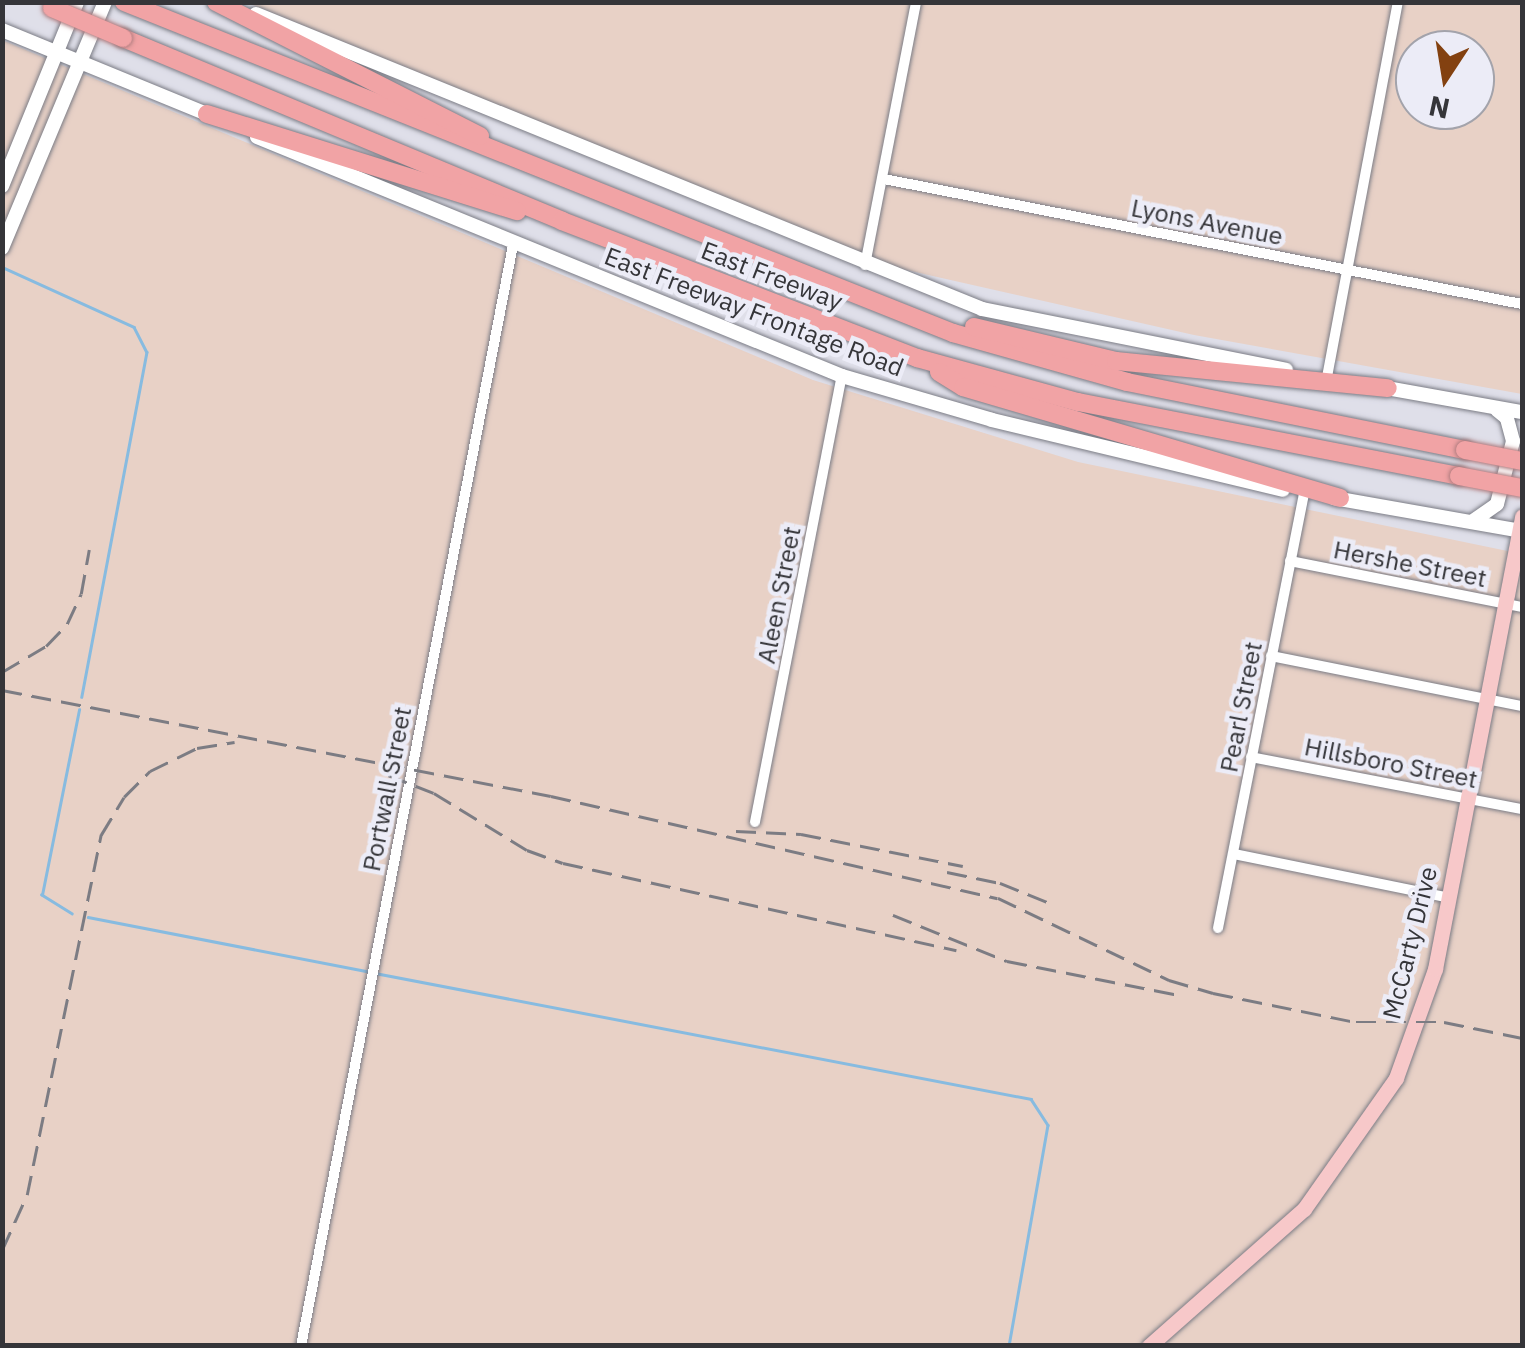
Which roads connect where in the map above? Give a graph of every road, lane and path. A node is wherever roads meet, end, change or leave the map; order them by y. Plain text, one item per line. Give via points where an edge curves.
1 (77, 2) edge
2 (105, 2) edge
3 (216, 2) edge
4 (226, 2) edge
5 (916, 2) edge
6 (1398, 2) edge
7 (130, 5) edge
8 (45, 6) edge
9 (2, 30) edge
10 (55, 51) junction
11 (80, 62) junction
12 (208, 114) junction
13 (556, 176) junction
14 (884, 179) junction
15 (2, 187) edge
16 (23, 199) junction
17 (562, 221) junction
18 (514, 240) junction
19 (2, 248) edge
20 (865, 266) junction
21 (1346, 269) junction
22 (864, 300) junction
23 (1522, 304) edge
24 (918, 358) junction
25 (842, 376) junction
26 (1328, 377) junction
27 (1388, 388) junction
28 (1488, 405) junction
29 (1522, 412) edge
30 (1522, 461) edge
31 (1522, 488) edge
32 (1304, 494) junction
33 (1340, 498) junction
34 (1472, 522) junction
35 (1522, 526) edge
36 (1290, 560) junction
37 (1505, 604) junction
38 (1522, 607) edge
39 (1271, 656) junction
40 (1488, 699) junction
41 (1522, 706) edge
42 (1251, 758) junction
43 (1469, 798) junction
44 (1522, 808) edge
45 (756, 822) dead end
46 (1234, 854) junction
47 (1450, 898) junction
48 (1218, 928) dead end
49 (301, 1346) edge
50 (1149, 1346) edge

1 - 10 main road
2 - 11 main road
3 - 13 highway via 358,69
4 - 20 main road
5 - 14 street
6 - 21 street
7 - 13 highway, East Freeway
8 - 17 highway, East Freeway, bridge
9 - 10 main road, East Freeway Frontage Road
10 - 11 main road, East Freeway Frontage Road
10 - 15 main road
11 - 12 main road, East Freeway Frontage Road
11 - 16 main road
12 - 17 highway via 460,198
12 - 18 main road, East Freeway Frontage Road
13 - 22 highway, East Freeway
14 - 20 street
14 - 21 street, Lyons Avenue
15 - 16 main road
16 - 19 main road
17 - 24 highway, East Freeway
18 - 25 main road, East Freeway Frontage Road
18 - 49 street, Portwall Street
20 - 26 main road via 1018,320
21 - 23 street, Lyons Avenue
21 - 26 street
22 - 27 highway via 1116,361
22 - 30 highway, East Freeway, bridge via 1068,368
24 - 31 highway, East Freeway, bridge via 1078,402
24 - 33 highway via 963,387
25 - 32 main road, East Freeway Frontage Road via 992,420
25 - 45 street, Aleen Street
26 - 27 main road
27 - 28 main road
28 - 29 main road
28 - 34 main road via 1507,418 1513,442 1498,504
32 - 33 main road, East Freeway Frontage Road
32 - 36 street, Pearl Street
33 - 34 main road, East Freeway Frontage Road
34 - 35 main road, East Freeway Frontage Road
35 - 37 main road, McCarty Drive
36 - 37 street, Hershe Street
36 - 39 street, Pearl Street
37 - 38 street, Hershe Street
37 - 40 main road, McCarty Drive
39 - 40 street
39 - 42 street, Pearl Street
40 - 41 street
40 - 43 main road, McCarty Drive
42 - 43 street, Hillsboro Street
42 - 46 street, Pearl Street
43 - 44 street, Hillsboro Street
43 - 47 main road, McCarty Drive
46 - 47 street
46 - 48 street, Pearl Street
47 - 50 main road, McCarty Drive via 1396,1078 1354,1144 1288,1226

